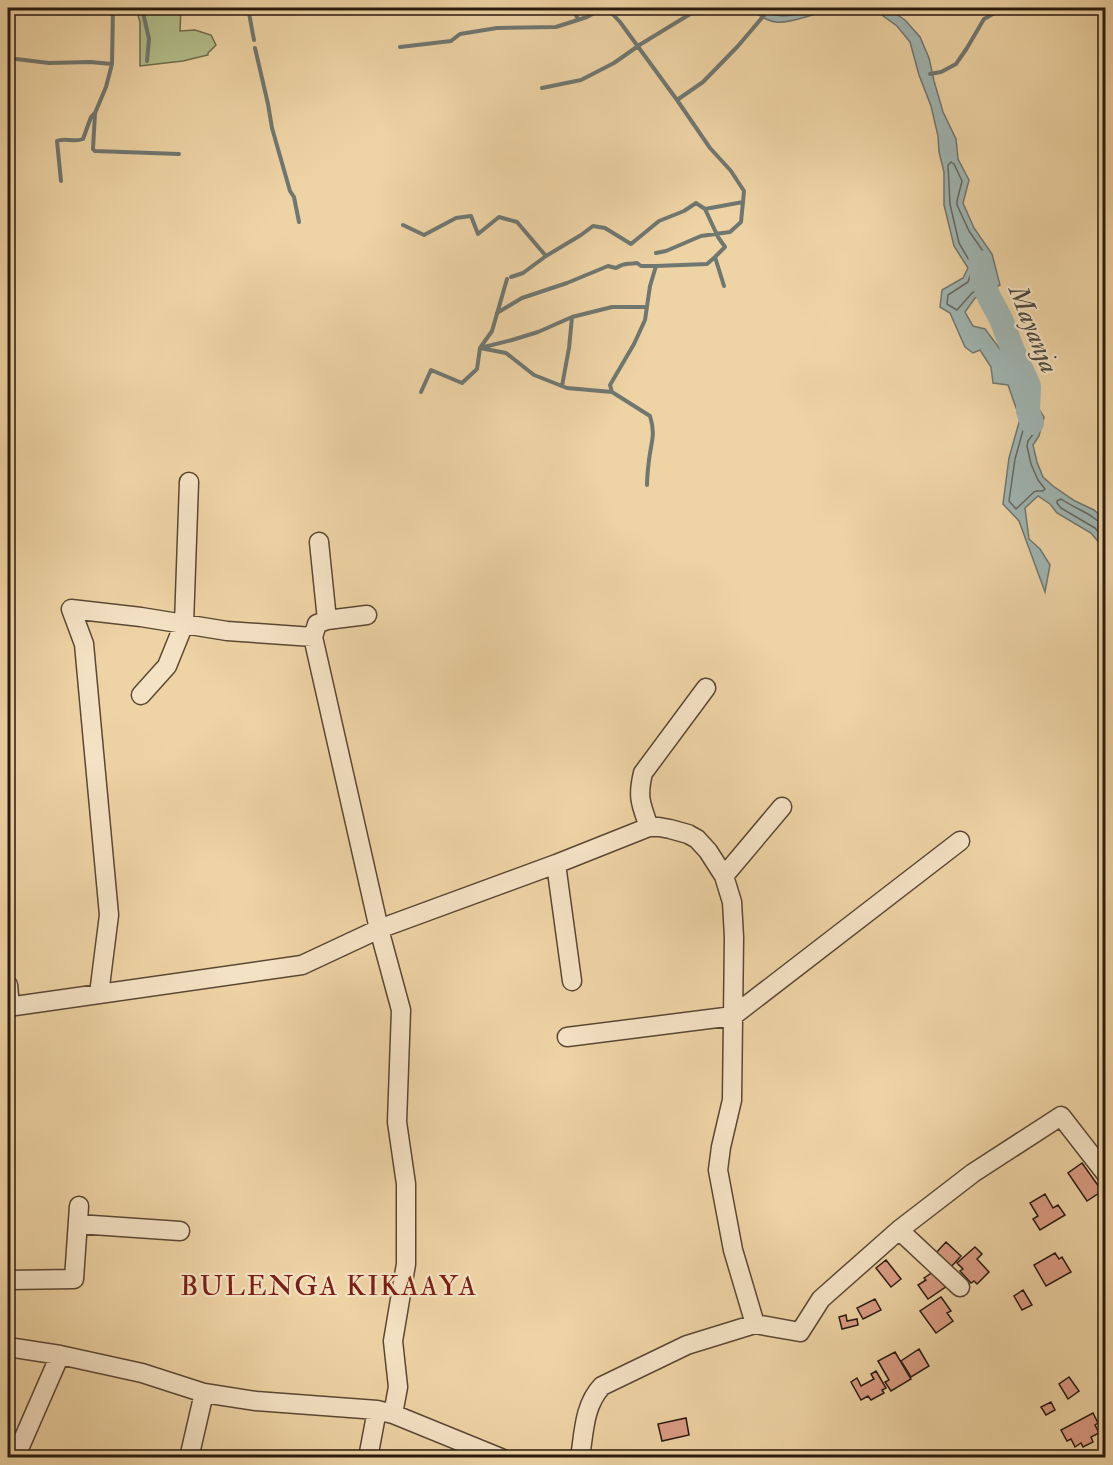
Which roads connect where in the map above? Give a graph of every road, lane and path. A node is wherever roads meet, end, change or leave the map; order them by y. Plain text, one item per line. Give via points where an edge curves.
1 (189, 482) dead end
2 (319, 542) dead end
3 (367, 615) dead end
4 (327, 620) junction
5 (184, 624) junction
6 (313, 636) junction
7 (706, 688) dead end
8 (141, 695) dead end
9 (782, 807) dead end
10 (649, 827) junction
11 (960, 841) dead end
12 (556, 864) junction
13 (724, 876) junction
14 (379, 929) junction
15 (572, 981) dead end
16 (8, 985) edge
17 (99, 994) junction
18 (9, 1007) edge
19 (733, 1016) junction
20 (567, 1037) dead end
21 (1106, 1174) edge
22 (899, 1230) junction
23 (180, 1231) dead end
24 (8, 1280) edge
25 (960, 1287) dead end
26 (755, 1324) junction
27 (8, 1347) edge
28 (60, 1355) junction
29 (204, 1394) junction
30 (385, 1412) junction
31 (15, 1458) edge
32 (189, 1458) edge
33 (368, 1458) edge
34 (501, 1458) edge
35 (580, 1458) edge

1 - 5 street
2 - 4 street
3 - 4 street
4 - 6 street via 316,624
5 - 6 street
5 - 8 street via 167,666
5 - 17 street via 71,609 84,644 109,915
6 - 14 street
7 - 10 street via 643,773 639,790
9 - 13 street
10 - 12 street
10 - 13 street via 670,829 697,839
11 - 19 street
12 - 14 street
12 - 15 street
13 - 19 street via 732,902
14 - 17 street via 302,965
14 - 30 street via 401,1010 397,1122 406,1184 406,1264 393,1341 398,1387
16 - 18 street
17 - 18 street
19 - 20 street
19 - 26 street via 732,1100 718,1170 733,1250
21 - 22 street via 1061,1116 974,1173
22 - 25 street
22 - 26 street via 822,1299 801,1332
23 - 24 street via 78,1215 74,1280
26 - 35 street via 687,1345 602,1386 593,1395 586,1415
27 - 28 street
28 - 29 street via 142,1373
28 - 31 street
29 - 30 street
29 - 32 street
30 - 33 street
30 - 34 street

